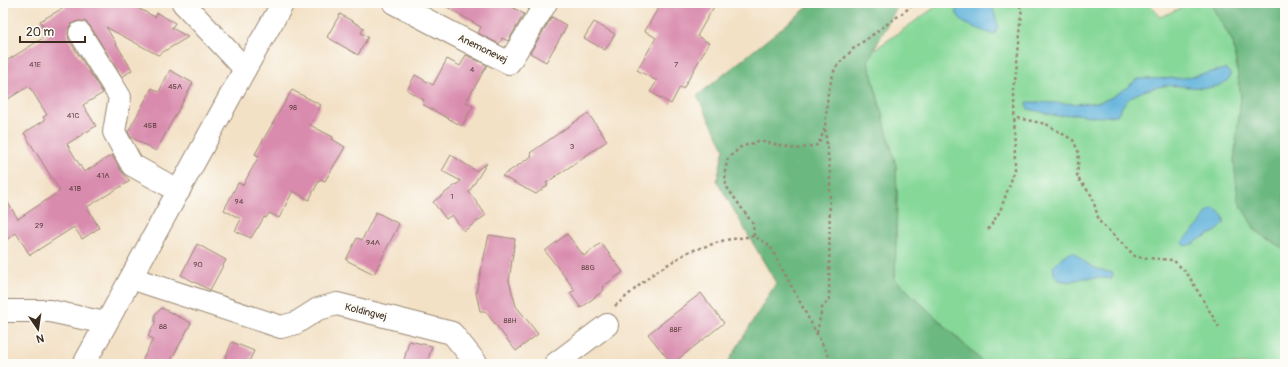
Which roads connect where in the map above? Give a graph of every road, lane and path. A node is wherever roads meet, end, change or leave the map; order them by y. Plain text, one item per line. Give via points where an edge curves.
1 (183, 3) edge
2 (283, 3) edge
3 (394, 3) edge
4 (546, 3) edge
5 (916, 3) edge
6 (1019, 3) edge
7 (80, 34) dead end
8 (245, 69) junction
9 (1017, 118) dead end
10 (825, 128) junction
11 (179, 191) junction
12 (988, 230) dead end
13 (754, 236) junction
14 (131, 278) junction
15 (3, 311) edge
16 (105, 323) junction
17 (607, 325) joint
18 (1219, 327) dead end
19 (817, 334) junction
20 (84, 364) edge
21 (477, 364) edge
22 (555, 364) edge
23 (833, 364) edge

1 - 8 street
2 - 8 street
3 - 4 street, Anemonevej via 509,63
5 - 10 path via 853,49 836,68 828,92
6 - 12 path via 1022,15 1014,91 1015,170 1000,211
7 - 11 street via 120,97 114,132 132,165
8 - 11 street
9 - 18 path via 1046,124 1073,140 1079,153 1077,177 1092,196 1099,220 1136,257 1173,260 1187,273
10 - 13 path via 818,145 796,149 759,142 740,147 728,158 725,171 726,186 753,224
10 - 19 path via 830,172 829,299 822,308
11 - 14 street
13 - 17 path via 725,240 688,252 654,273 611,309
13 - 19 path via 770,246
14 - 16 street
14 - 21 street, Koldingvej via 281,327 296,323 318,309 337,304 452,333
15 - 16 street via 50,311
16 - 20 street
17 - 22 street
19 - 23 path

